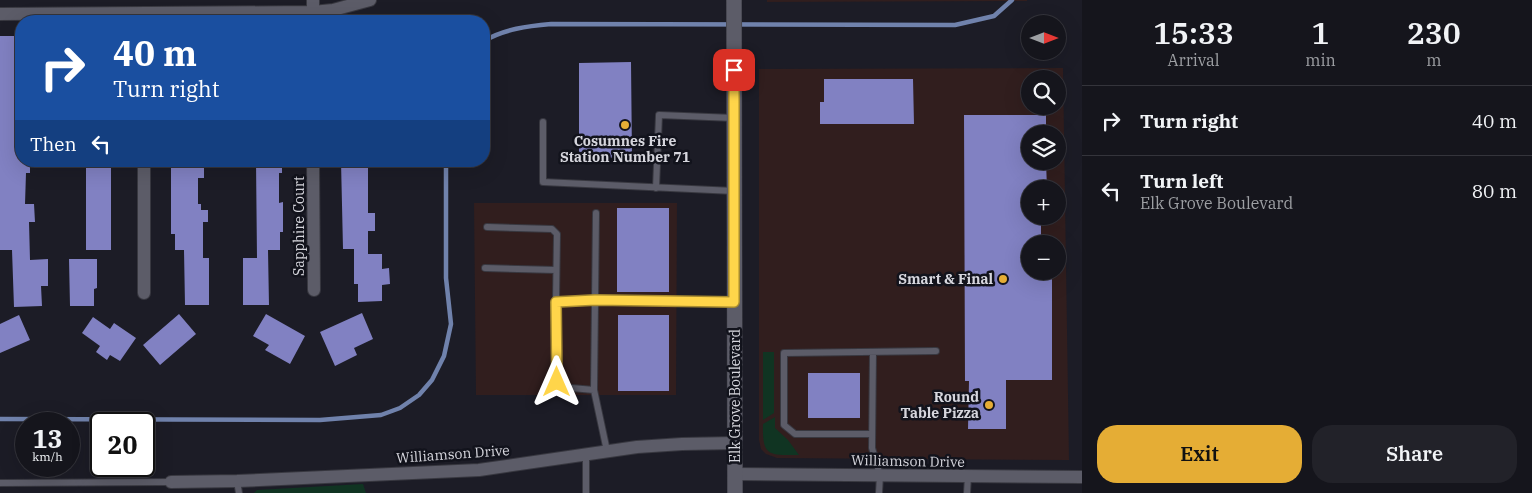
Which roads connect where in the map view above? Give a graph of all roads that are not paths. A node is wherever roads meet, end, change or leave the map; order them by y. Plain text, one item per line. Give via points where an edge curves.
1 (144, 0) edge
2 (370, 0) edge
3 (734, 0) edge
4 (313, 11) edge
5 (0, 14) edge
6 (48, 15) edge
7 (144, 15) edge
8 (200, 15) edge
9 (734, 118) junction
10 (543, 122) dead end
11 (144, 167) edge
12 (313, 167) edge
13 (656, 188) junction
14 (734, 191) junction
15 (596, 213) dead end
16 (487, 227) dead end
17 (485, 268) dead end
18 (556, 270) junction
19 (314, 290) dead end
20 (144, 294) dead end
21 (595, 300) junction
22 (556, 302) junction
23 (734, 302) junction
24 (936, 351) dead end
25 (873, 352) junction
26 (594, 390) junction
27 (872, 434) junction
28 (735, 443) junction
29 (608, 451) junction
30 (586, 454) junction
31 (735, 474) junction
32 (880, 475) junction
33 (968, 476) junction
34 (1082, 477) edge
35 (172, 482) joint
36 (0, 483) edge
37 (238, 487) edge
38 (586, 493) edge
39 (735, 493) edge
40 (880, 493) edge
41 (967, 493) edge

1 - 7 street
2 - 4 street via 333,10
3 - 9 main road, Elk Grove Boulevard
4 - 8 street
5 - 6 street
9 - 13 lane via 658,114
9 - 14 main road, Elk Grove Boulevard
10 - 13 lane via 543,182
11 - 20 street
12 - 19 street, Sapphire Court
13 - 14 lane
14 - 23 main road, Elk Grove Boulevard
15 - 21 lane
16 - 18 lane via 552,229 557,234
17 - 18 lane
18 - 22 lane
21 - 22 lane
21 - 23 lane
21 - 26 lane
22 - 26 lane via 557,382 560,387
23 - 28 main road, Elk Grove Boulevard
24 - 25 lane
25 - 27 lane
25 - 27 lane via 784,353 784,424 794,434
26 - 29 lane
27 - 32 lane via 872,448
28 - 29 street, Williamson Drive
28 - 31 main road, Elk Grove Boulevard
29 - 30 street, Williamson Drive
30 - 37 street, Williamson Drive via 479,470
30 - 38 lane
31 - 32 street, Williamson Drive
31 - 39 main road, Elk Grove Boulevard
32 - 33 street, Williamson Drive
32 - 40 lane
33 - 34 street, Williamson Drive
33 - 41 lane
35 - 36 lane
35 - 37 street, Williamson Drive

